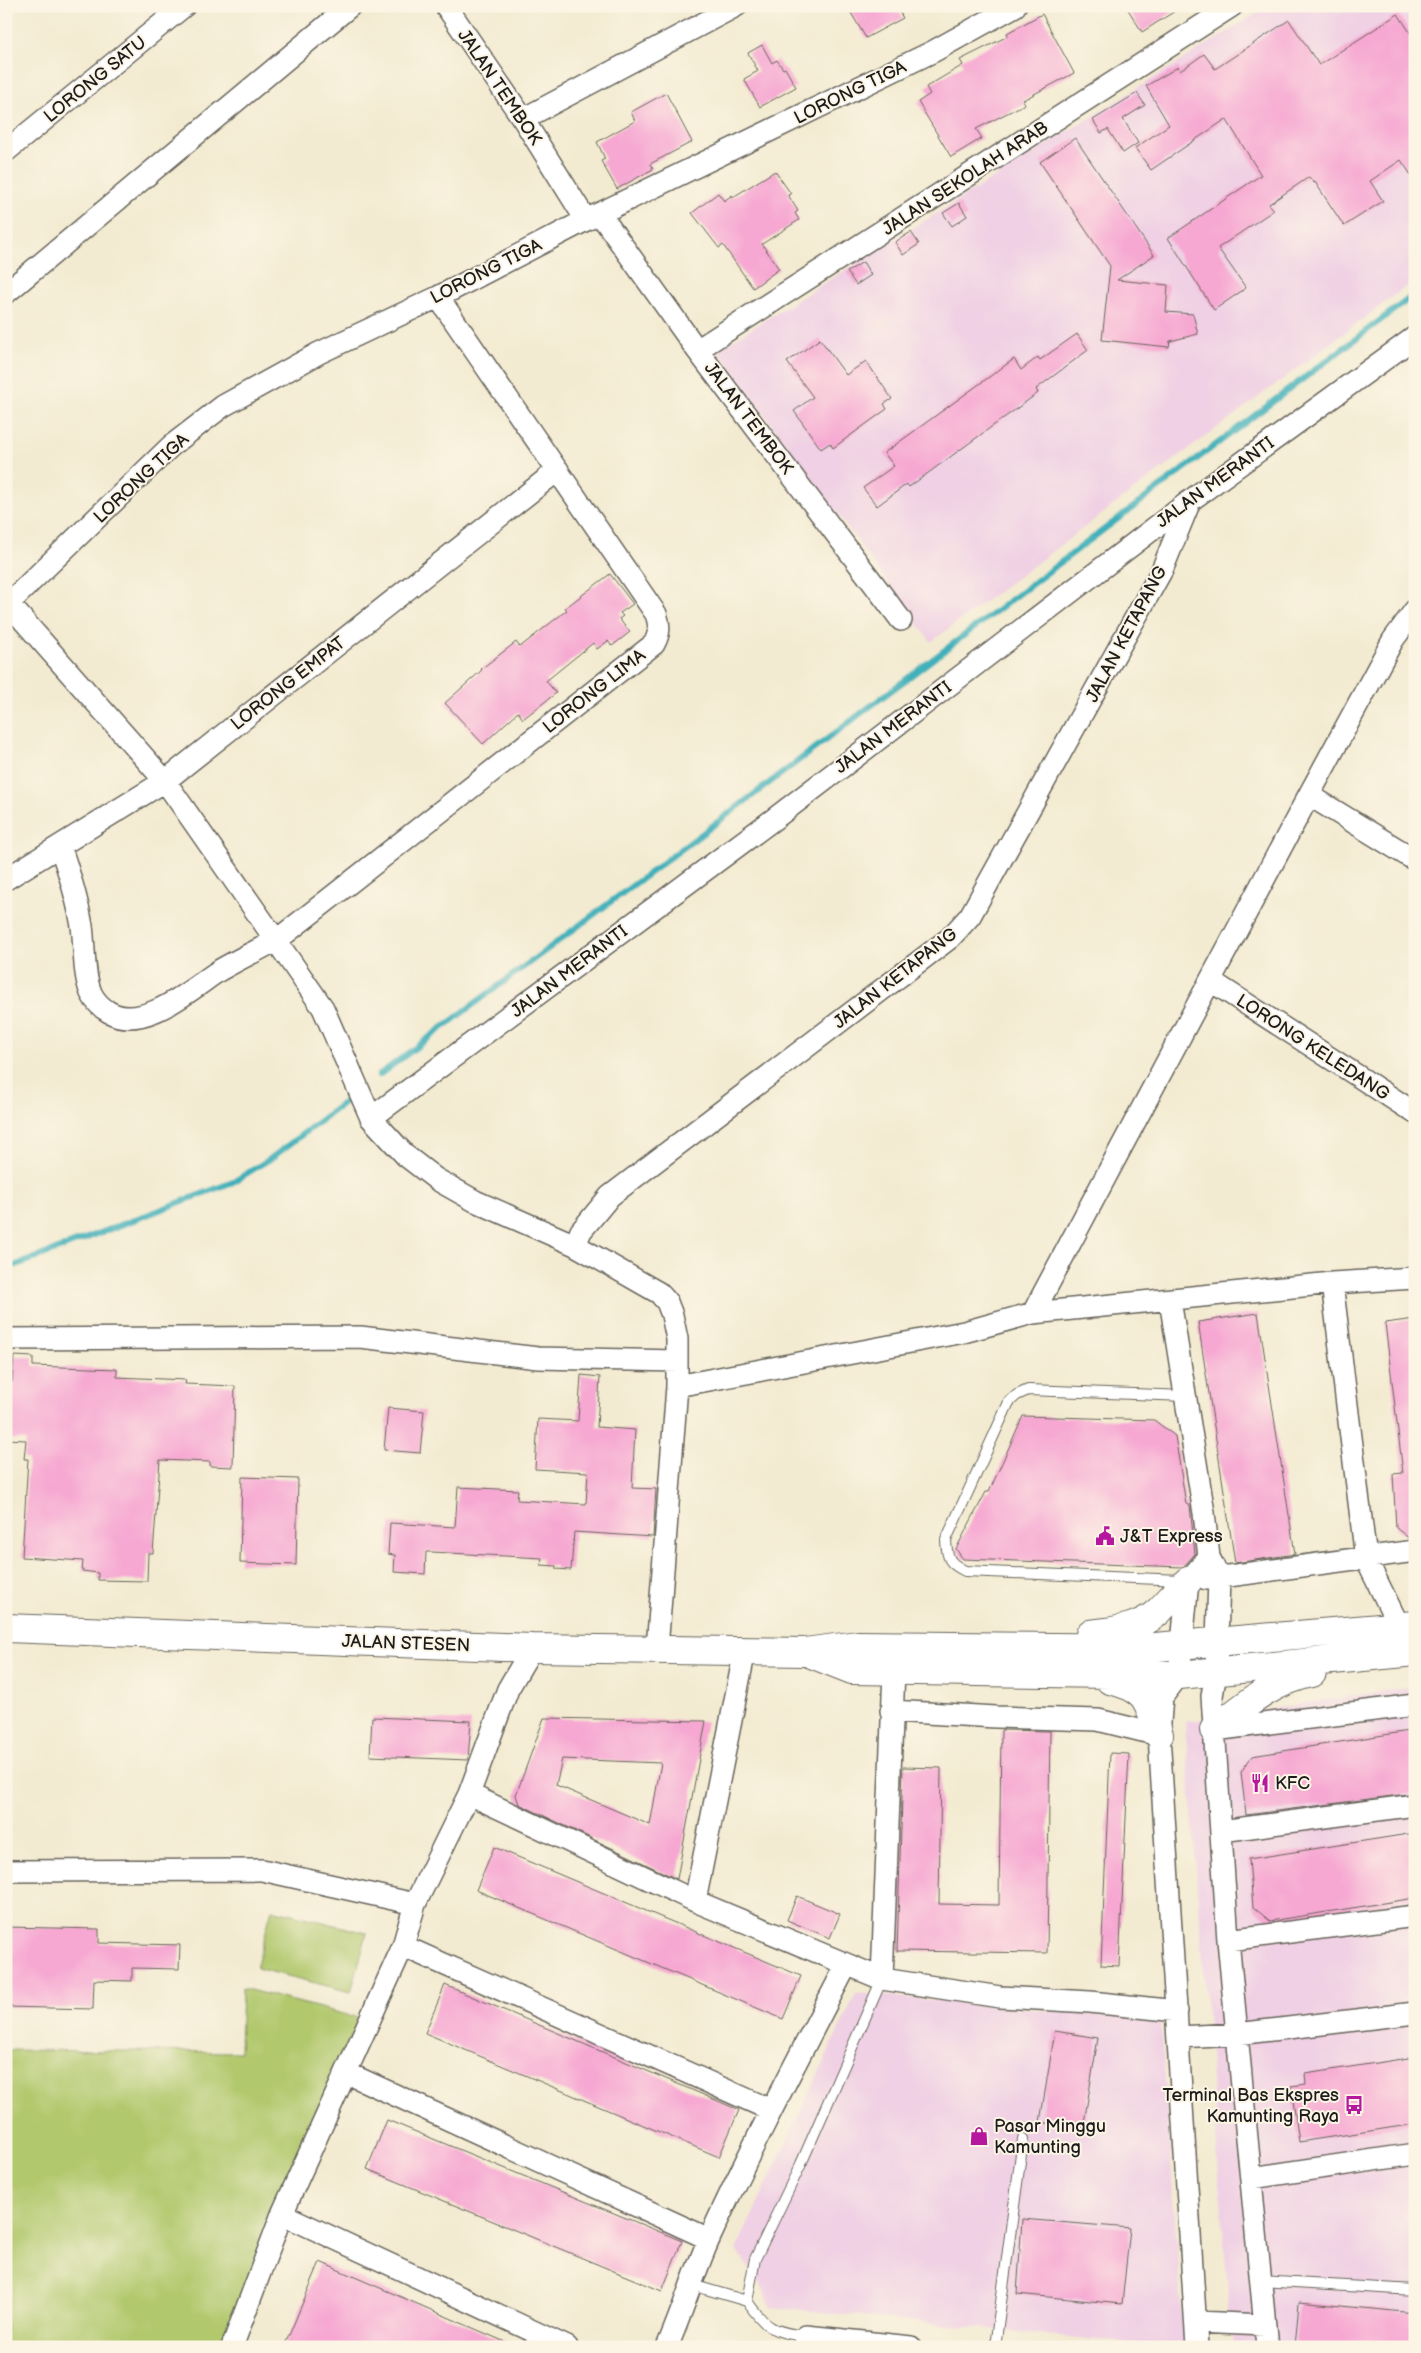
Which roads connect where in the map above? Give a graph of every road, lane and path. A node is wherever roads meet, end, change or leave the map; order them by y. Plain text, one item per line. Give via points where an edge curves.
1 (184, 6) edge
2 (350, 6) edge
3 (446, 6) edge
4 (736, 6) edge
5 (1015, 6) edge
6 (1232, 6) edge
7 (523, 119) junction
8 (6, 151) edge
9 (593, 217) junction
10 (6, 293) edge
11 (438, 297) junction
12 (1415, 337) edge
13 (697, 350) junction
14 (558, 470) junction
15 (1191, 500) junction
16 (8, 605) edge
17 (1412, 618) edge
18 (902, 620) dead end
19 (165, 781) junction
20 (1309, 795) junction
21 (60, 846) junction
22 (1415, 860) edge
23 (6, 879) edge
24 (277, 940) junction
25 (1211, 982) junction
26 (1415, 1113) edge
27 (372, 1118) junction
28 (575, 1245) junction
29 (1415, 1278) edge
30 (1332, 1283) junction
31 (1170, 1300) junction
32 (1033, 1313) junction
33 (6, 1339) edge
34 (677, 1361) junction
35 (677, 1386) junction
36 (1186, 1396) junction
37 (1415, 1551) edge
38 (1209, 1557) junction
39 (1366, 1559) junction
40 (1219, 1578) junction
41 (1188, 1581) junction
42 (1407, 1625) edge
43 (6, 1628) edge
44 (1218, 1641) junction
45 (1180, 1644) junction
46 (972, 1645) junction
47 (532, 1648) junction
48 (657, 1649) junction
49 (746, 1650) junction
50 (805, 1652) junction
51 (1415, 1653) edge
52 (894, 1670) junction
53 (1216, 1672) junction
54 (1084, 1674) junction
55 (1179, 1675) junction
56 (1415, 1705) edge
57 (891, 1710) junction
58 (1214, 1730) junction
59 (1159, 1735) junction
60 (468, 1794) junction
61 (1415, 1805) edge
62 (1221, 1831) junction
63 (6, 1871) edge
64 (696, 1902) junction
65 (416, 1904) junction
66 (1415, 1916) edge
67 (1228, 1940) junction
68 (403, 1946) junction
69 (846, 1966) junction
70 (882, 1979) junction
71 (1177, 2011) junction
72 (1415, 2013) edge
73 (1237, 2034) junction
74 (1178, 2037) junction
75 (347, 2073) junction
76 (771, 2110) junction
77 (1023, 2139) dead end
78 (1415, 2154) edge
79 (1251, 2178) junction
80 (282, 2214) junction
81 (709, 2239) junction
82 (1261, 2281) junction
83 (692, 2285) junction
84 (1415, 2290) edge
85 (747, 2301) junction
86 (1196, 2322) junction
87 (1265, 2325) junction
88 (805, 2342) edge
89 (232, 2347) edge
90 (567, 2347) edge
91 (666, 2347) edge
92 (911, 2347) edge
93 (995, 2347) edge
94 (1197, 2347) edge
95 (1267, 2347) edge

1 - 8 street, LORONG SATU
2 - 10 street
3 - 7 street, JALAN TEMBOK
4 - 7 street
5 - 9 street, LORONG TIGA via 934,52
6 - 13 street, JALAN SEKOLAH ARAB
7 - 9 street, JALAN TEMBOK
9 - 11 street, LORONG TIGA
9 - 13 street, JALAN TEMBOK
11 - 14 street, LORONG LIMA
11 - 16 street, LORONG TIGA via 319,353 223,406 171,446
12 - 15 street, JALAN MERANTI
13 - 18 street, JALAN TEMBOK
14 - 19 street, LORONG EMPAT
14 - 24 street, LORONG LIMA via 656,614 660,626 654,644
15 - 27 street, JALAN MERANTI via 774,819
15 - 28 street, JALAN KETAPANG via 1162,570 970,916 950,938 610,1196 581,1231
16 - 19 street
17 - 20 street via 1393,640
19 - 21 street, LORONG EMPAT
19 - 24 street
20 - 22 street
20 - 25 street
21 - 23 street, LORONG EMPAT
21 - 24 street, LORONG LIMA via 82,925 86,974 92,995 102,1008 117,1017 136,1018 155,1012 234,962
24 - 27 street via 323,1008
25 - 26 street, LORONG KELEDANG
25 - 32 street
27 - 28 street via 406,1156 436,1180 475,1201
28 - 34 street via 659,1293 667,1302 677,1340
29 - 30 street
30 - 31 street
30 - 39 street
31 - 32 street
31 - 36 street
32 - 35 street via 964,1332
33 - 34 street via 360,1337 538,1358
34 - 35 street
35 - 48 street
36 - 38 street
36 - 41 lane via 1028,1390 1017,1395 1009,1402 946,1540 952,1564 965,1571
37 - 39 street
38 - 40 street
38 - 41 street
39 - 40 street
39 - 42 street
40 - 41 street
40 - 44 street
41 - 45 street
41 - 46 main road via 1159,1610 1135,1626 1117,1631
42 - 44 main road
43 - 47 main road, JALAN STESEN
44 - 45 main road
44 - 53 street
45 - 46 main road via 1143,1648
45 - 55 street
46 - 50 main road via 858,1645
47 - 48 main road, JALAN STESEN
47 - 60 street via 508,1689
48 - 49 main road, JALAN STESEN
49 - 50 main road, JALAN STESEN
49 - 64 street
50 - 52 main road via 852,1670
51 - 53 main road
51 - 58 main road via 1308,1674 1271,1688 1254,1697
52 - 54 main road
52 - 57 street
53 - 55 main road
53 - 58 street via 1212,1696
54 - 55 main road
54 - 59 main road via 1139,1690 1148,1700
55 - 59 street via 1162,1697
56 - 58 street
57 - 59 street via 1098,1720
57 - 70 street
58 - 62 street
59 - 71 street
60 - 64 street
60 - 65 street
61 - 62 street
62 - 67 street
63 - 65 street via 262,1870
64 - 69 street
65 - 68 street
66 - 67 street
67 - 73 street
68 - 75 street
68 - 76 street
69 - 70 street
69 - 76 street
70 - 71 street via 1000,1997
70 - 85 lane via 756,2259
71 - 74 street
72 - 73 street
73 - 74 street
73 - 79 street
74 - 86 street
75 - 80 street
75 - 81 street
76 - 81 street
77 - 93 lane
78 - 79 street
79 - 82 street
80 - 89 street
80 - 90 street
81 - 83 street
82 - 84 lane
82 - 87 street
83 - 85 lane
83 - 91 street
85 - 88 lane via 761,2321 780,2333
86 - 87 street
86 - 94 street
87 - 95 street
88 - 92 street

